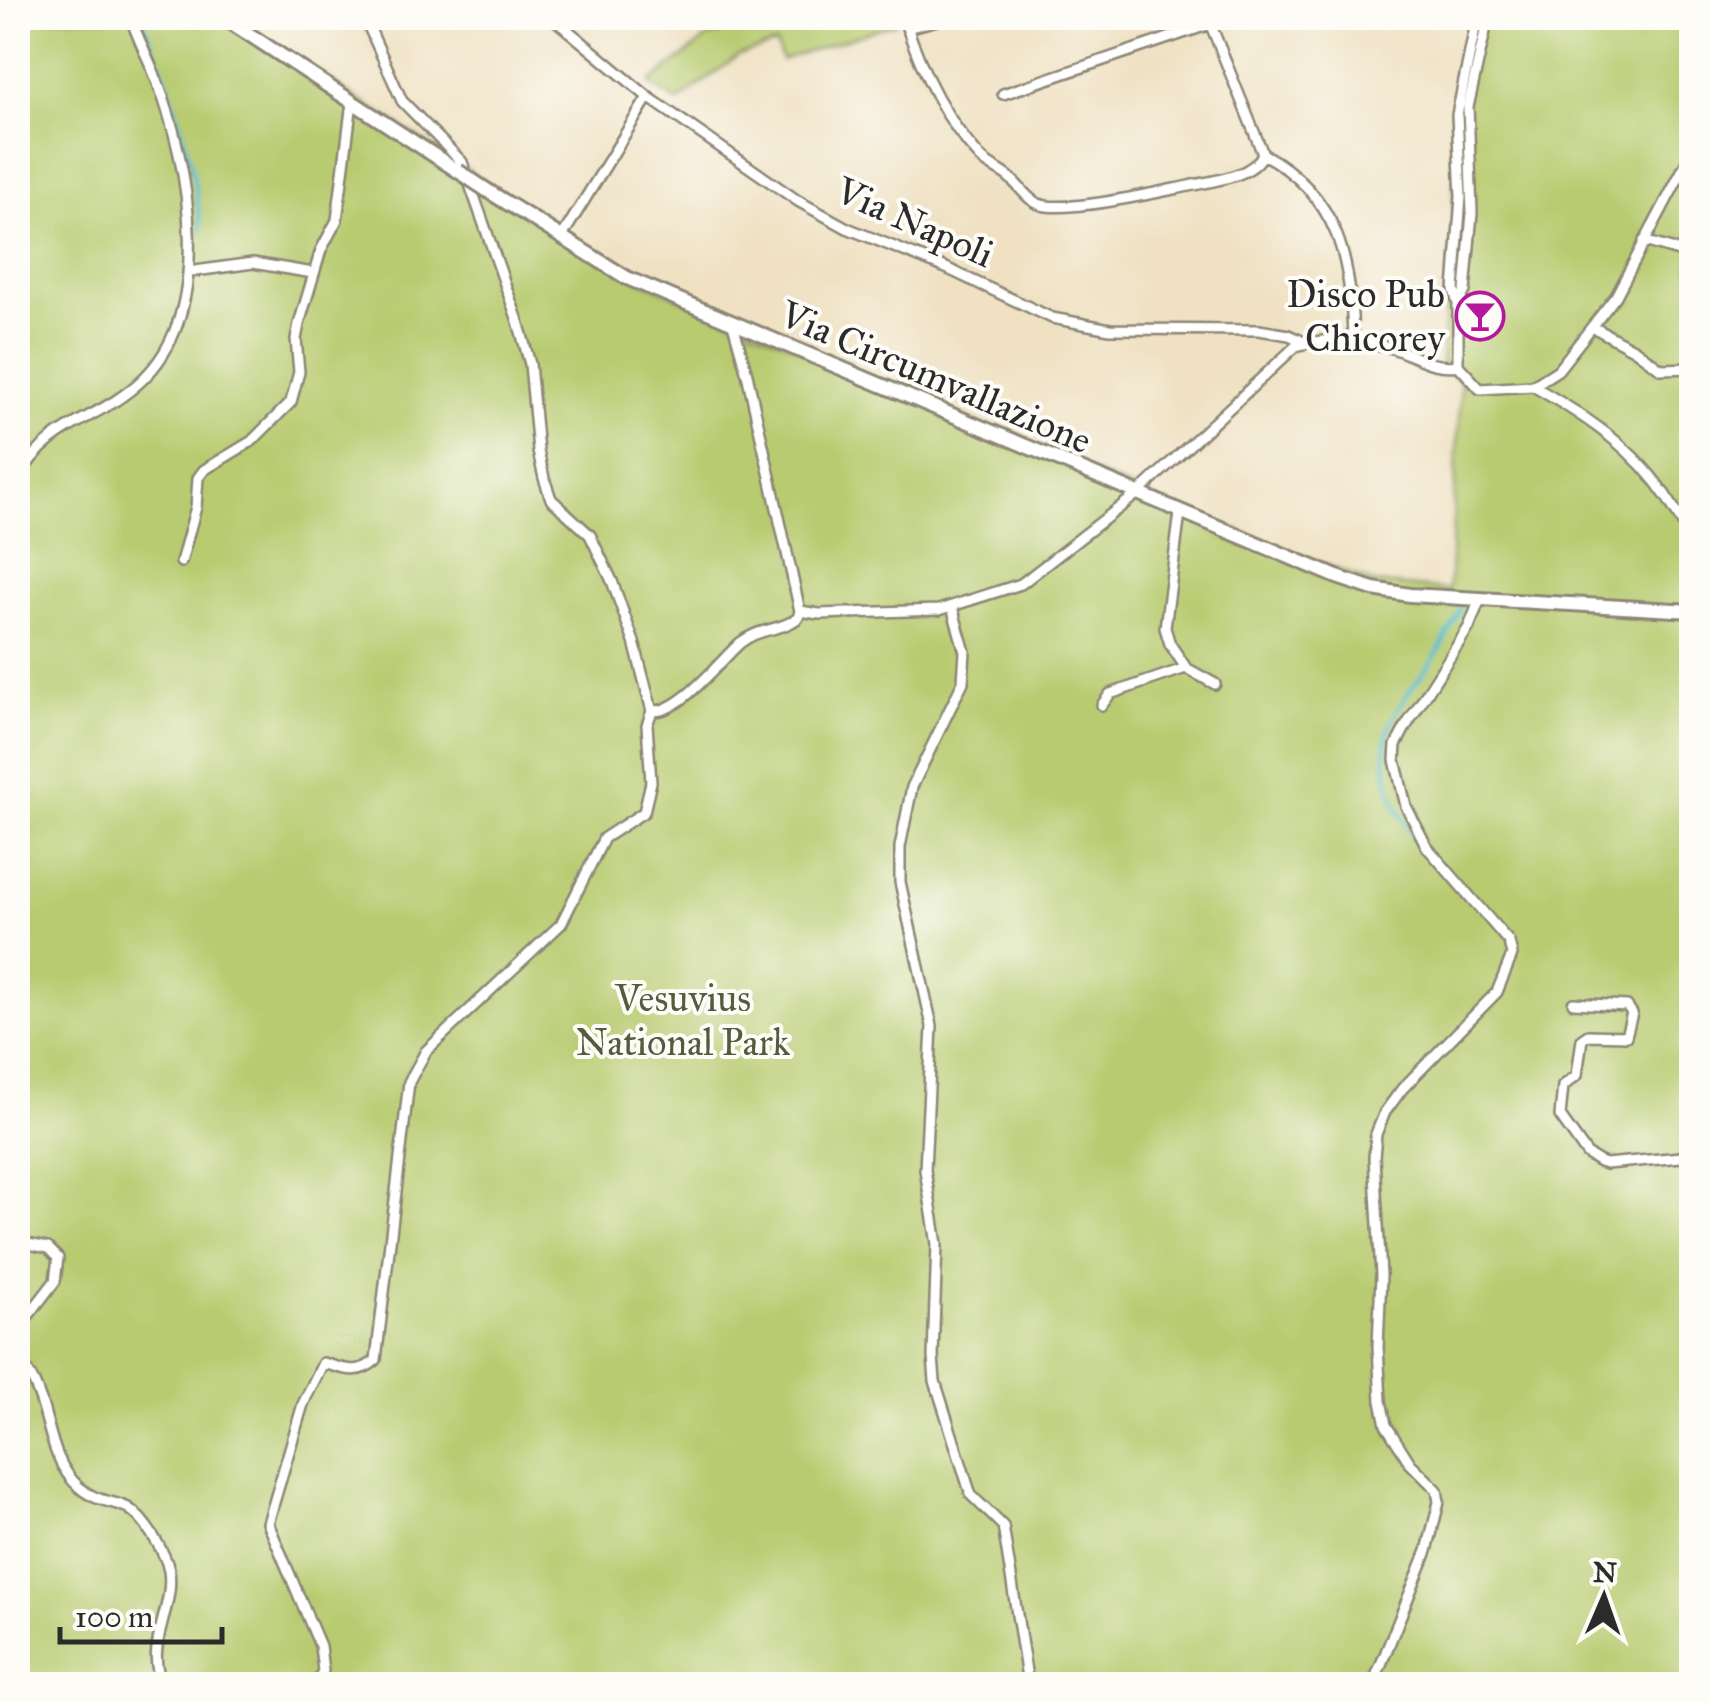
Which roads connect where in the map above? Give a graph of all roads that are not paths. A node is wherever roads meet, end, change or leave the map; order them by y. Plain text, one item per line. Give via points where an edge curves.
1 (131, 18) edge
2 (224, 18) edge
3 (365, 18) edge
4 (553, 18) edge
5 (945, 18) edge
6 (1478, 18) edge
7 (1488, 18) edge
8 (1660, 18) edge
9 (1209, 20) edge
10 (906, 23) edge
11 (1692, 28) edge
12 (1003, 94) dead end
13 (648, 97) junction
14 (352, 102) junction
15 (1692, 152) edge
16 (1263, 154) junction
17 (561, 238) junction
18 (1644, 240) junction
19 (1692, 255) edge
20 (188, 272) junction
21 (313, 272) junction
22 (1458, 304) junction
23 (733, 324) junction
24 (1593, 326) junction
25 (1306, 343) junction
26 (1353, 343) junction
27 (1458, 366) junction
28 (1692, 368) edge
29 (1534, 386) junction
30 (18, 478) edge
31 (1137, 494) junction
32 (1180, 513) junction
33 (1692, 542) edge
34 (181, 562) dead end
35 (1474, 599) junction
36 (952, 606) junction
37 (800, 611) junction
38 (1692, 611) edge
39 (1186, 668) junction
40 (1215, 684) dead end
41 (1102, 704) dead end
42 (652, 712) junction
43 (1574, 1003) dead end
44 (1692, 1156) edge
45 (18, 1242) edge
46 (18, 1329) edge
47 (18, 1357) edge
48 (163, 1684) edge
49 (317, 1684) edge
50 (1028, 1684) edge
51 (1373, 1684) edge

1 - 20 street via 179,150
2 - 14 main road, Via Circumvallazione
3 - 42 street via 402,101 462,162 530,364 544,478 552,499 590,535 612,581
4 - 13 street, Via Napoli
5 - 10 street
6 - 22 street via 1458,116
7 - 22 street via 1468,107 1472,213
8 - 11 street
9 - 12 street
9 - 16 street
10 - 16 street via 929,82 967,142 1044,206 1203,183 1254,166
13 - 17 street
13 - 25 street, Via Napoli via 798,202 1052,318 1110,328 1259,330
14 - 17 main road, Via Circumvallazione, bridge
14 - 21 street via 337,220
15 - 18 street
16 - 26 street via 1300,178 1337,234 1350,275
17 - 23 main road, Via Circumvallazione via 627,278
18 - 19 street
18 - 24 street
20 - 21 street via 253,263
20 - 30 street via 178,322 144,379 52,436
21 - 34 street via 296,339 300,372 291,402 252,441 198,478
22 - 27 street
23 - 31 main road, Via Circumvallazione
23 - 37 street
24 - 28 street via 1661,369
24 - 29 street via 1558,370
25 - 26 street, Via Napoli
25 - 31 street via 1283,356
26 - 27 street, Via Napoli via 1393,348 1439,367
27 - 29 street, Via Napoli via 1480,389
29 - 33 street via 1631,452
31 - 32 main road, Via Circumvallazione
31 - 36 street via 1021,584
32 - 35 main road, Via Circumvallazione via 1373,589
32 - 39 street via 1165,628
35 - 38 main road, Via Circumvallazione
35 - 51 street via 1469,627 1406,726 1395,760 1406,806 1427,846 1512,948 1497,992 1402,1089 1376,1134 1380,1401 1386,1425 1437,1490 1439,1502 1428,1551
36 - 37 street
36 - 50 street via 965,652 963,682 912,787 900,846 900,882 932,1026 925,1170 937,1244 932,1357 971,1496 1003,1526
37 - 42 street via 792,623 754,633 673,704
39 - 40 street
39 - 41 street via 1110,694
42 - 49 street via 644,812 604,838 560,924 426,1052 409,1082 376,1360 350,1371 322,1363 268,1523 320,1646
43 - 44 street via 1627,1006 1632,1013 1626,1036 1582,1039 1578,1071 1563,1086 1559,1111 1570,1133 1606,1164
45 - 46 street via 48,1248 58,1258 55,1281
47 - 48 street via 35,1384 61,1463 78,1486 126,1508 148,1527 169,1572 158,1660

